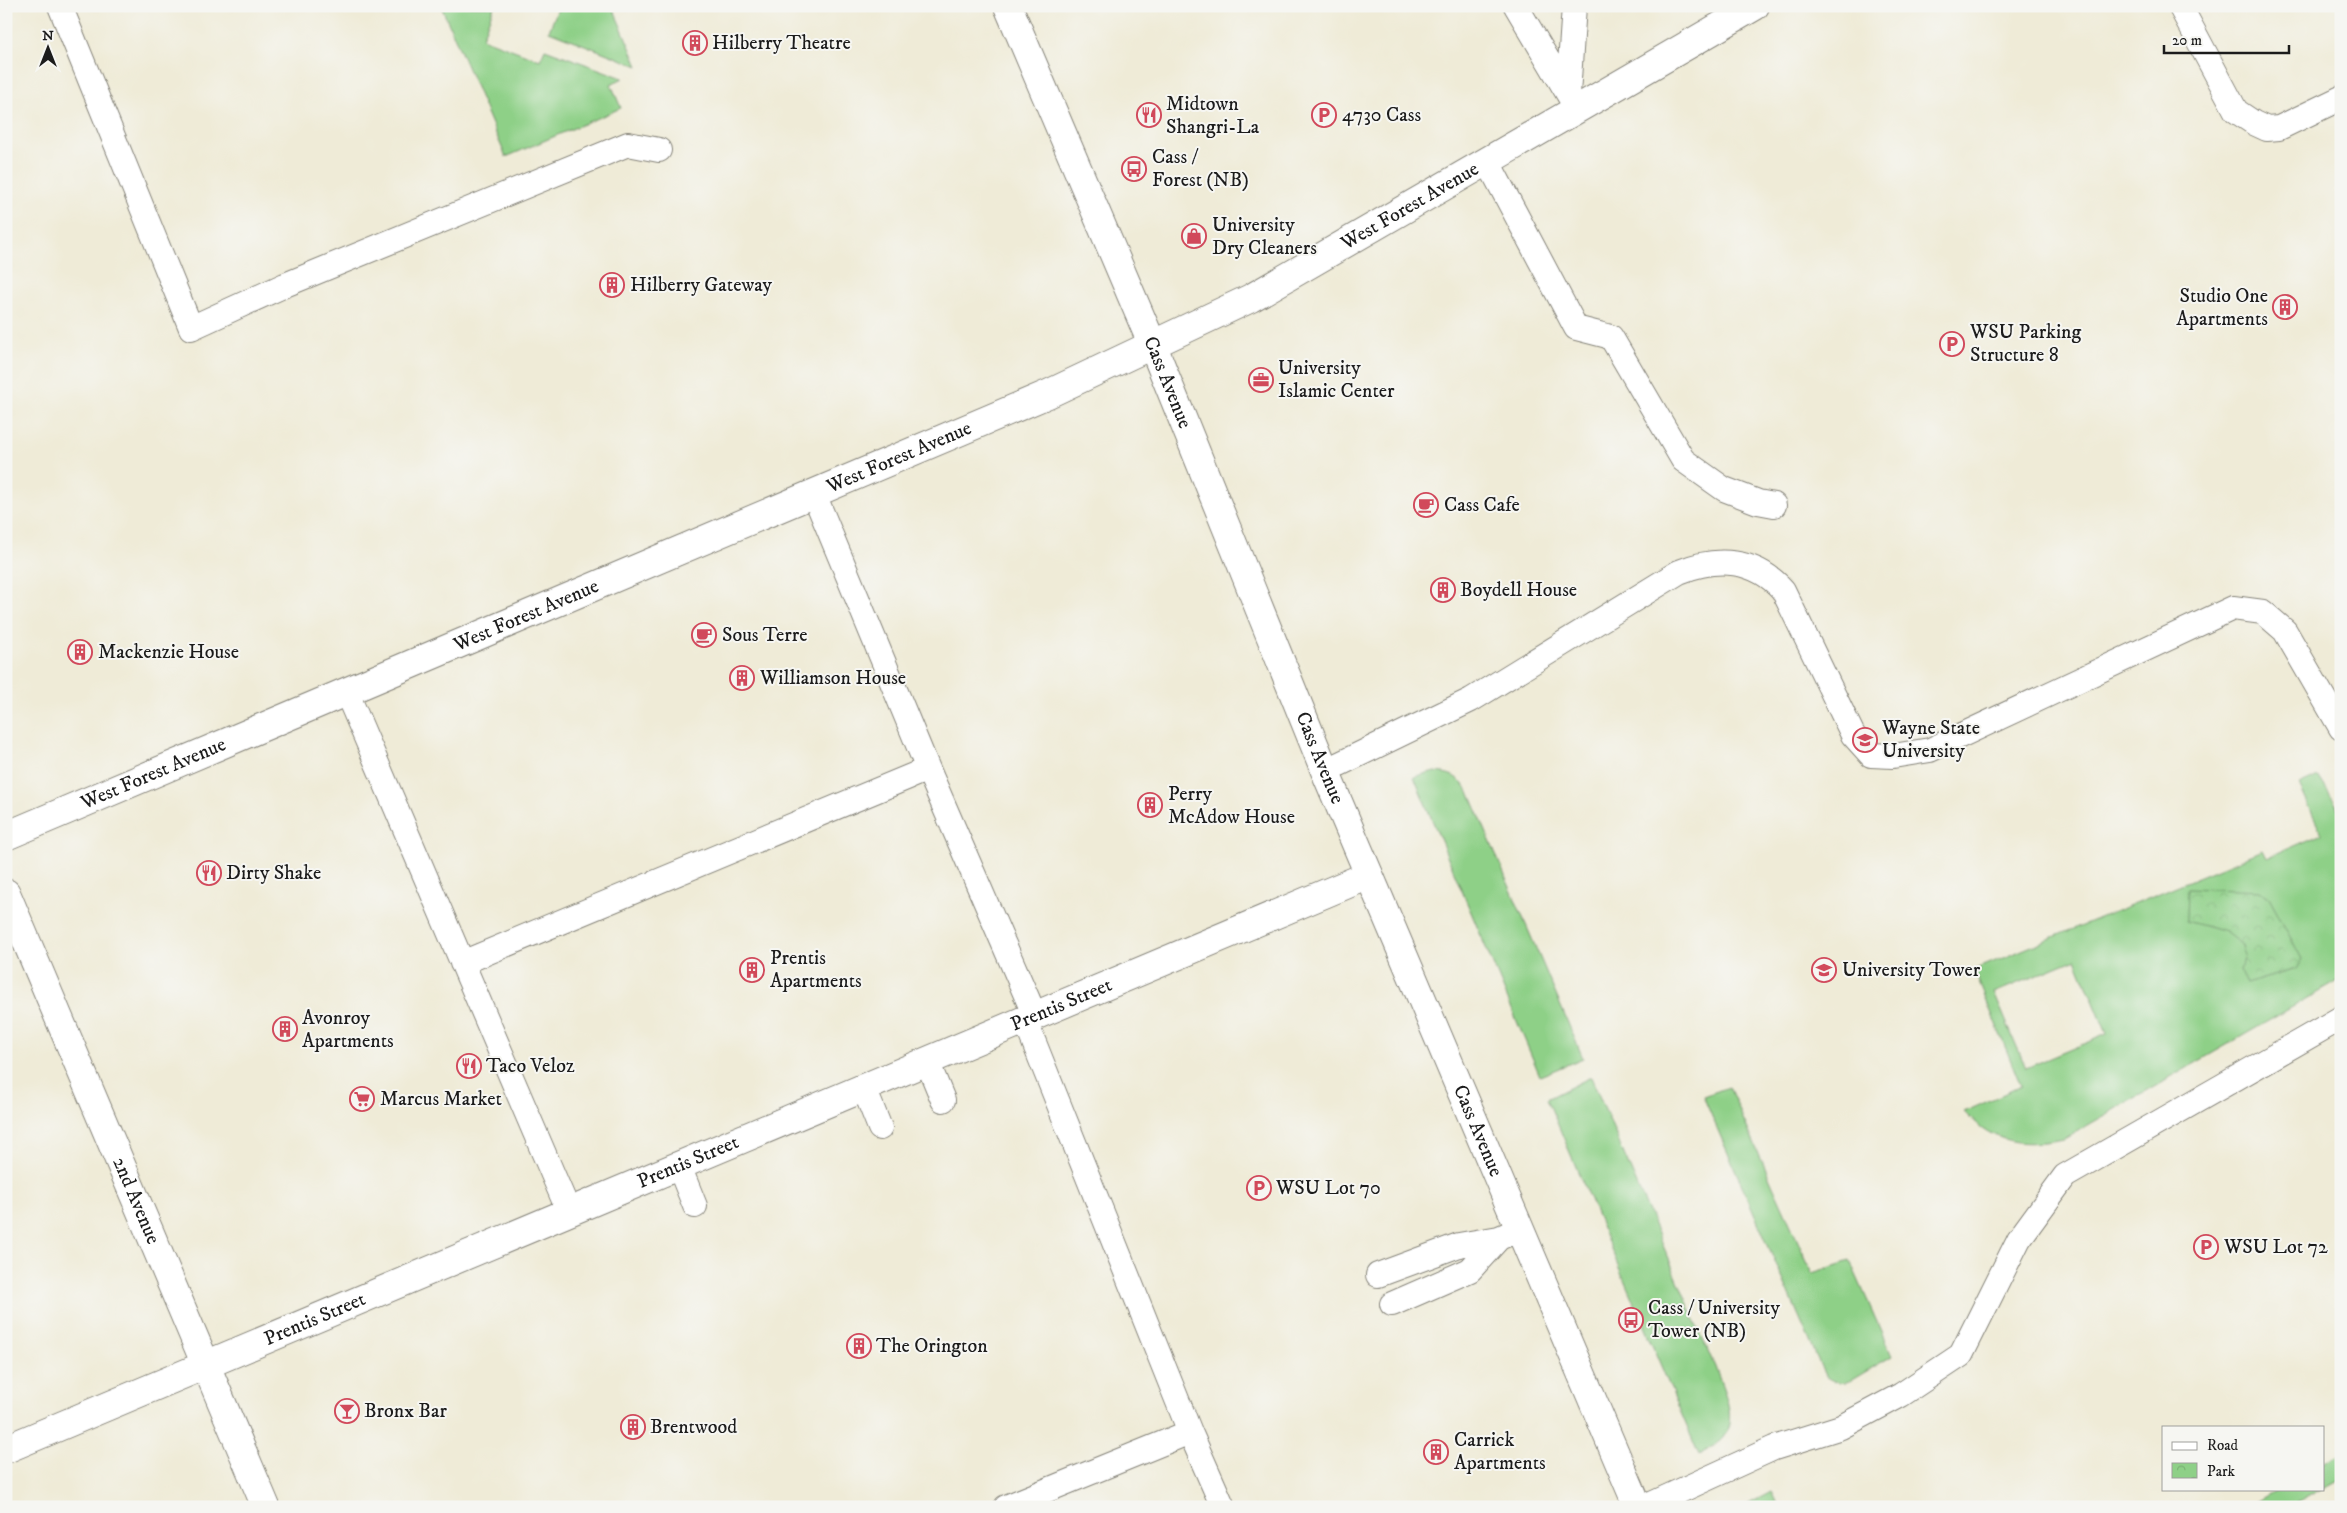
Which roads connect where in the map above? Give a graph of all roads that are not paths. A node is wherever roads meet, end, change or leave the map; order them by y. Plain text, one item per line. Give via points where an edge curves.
1 (60, 6) edge
2 (1008, 6) edge
3 (1516, 6) edge
4 (1574, 6) edge
5 (1755, 6) edge
6 (2180, 6) edge
7 (2341, 98) edge
8 (1573, 101) junction
9 (658, 150) dead end
10 (1488, 162) junction
11 (1153, 346) junction
12 (814, 494) junction
13 (1774, 505) dead end
14 (346, 691) junction
15 (2341, 728) edge
16 (928, 769) junction
17 (1325, 771) junction
18 (6, 836) edge
19 (1369, 875) junction
20 (6, 893) edge
21 (462, 963) junction
22 (1030, 1018) junction
23 (2341, 1018) edge
24 (927, 1061) junction
25 (864, 1088) junction
26 (943, 1100) dead end
27 (880, 1128) dead end
28 (679, 1166) junction
29 (695, 1206) dead end
30 (569, 1212) junction
31 (1509, 1234) junction
32 (1378, 1275) dead end
33 (1392, 1304) dead end
34 (206, 1365) junction
35 (1190, 1432) junction
36 (6, 1449) edge
37 (266, 1507) edge
38 (1006, 1507) edge
39 (1224, 1507) edge
40 (1638, 1507) edge
41 (1645, 1507) edge

1 - 9 lane via 191,328 285,285 628,144
2 - 11 street, Cass Avenue
3 - 8 lane
4 - 8 lane
5 - 8 street, West Forest Avenue
6 - 7 lane via 2236,111 2254,123 2267,129 2279,128
8 - 10 street, West Forest Avenue
10 - 11 street, West Forest Avenue via 1252,298
10 - 13 lane via 1576,328 1611,337 1683,460 1724,489
11 - 12 street, West Forest Avenue
11 - 17 street, Cass Avenue
12 - 14 street, West Forest Avenue
12 - 16 lane
14 - 18 street, West Forest Avenue
14 - 21 lane
15 - 17 lane via 2285,631 2263,612 2233,608 1930,750 1893,756 1871,755 1853,735 1783,590 1772,577 1758,569 1734,563 1709,563 1679,572 1471,700
16 - 21 lane
16 - 22 lane
17 - 19 street, Cass Avenue
19 - 22 street, Prentis Street
19 - 31 street, Cass Avenue
20 - 34 street, 2nd Avenue
21 - 30 lane
22 - 24 street, Prentis Street
22 - 35 lane
23 - 41 lane via 2065,1176 2019,1239 1961,1355 1901,1395 1841,1427 1774,1448
24 - 25 street, Prentis Street
24 - 26 lane
25 - 27 lane
25 - 28 street, Prentis Street
28 - 29 lane
28 - 30 street, Prentis Street
30 - 34 street, Prentis Street
31 - 32 lane via 1459,1245
31 - 33 lane via 1470,1270
31 - 40 street, Cass Avenue
34 - 36 street, Prentis Street
34 - 37 street, 2nd Avenue
35 - 38 lane
35 - 39 lane

